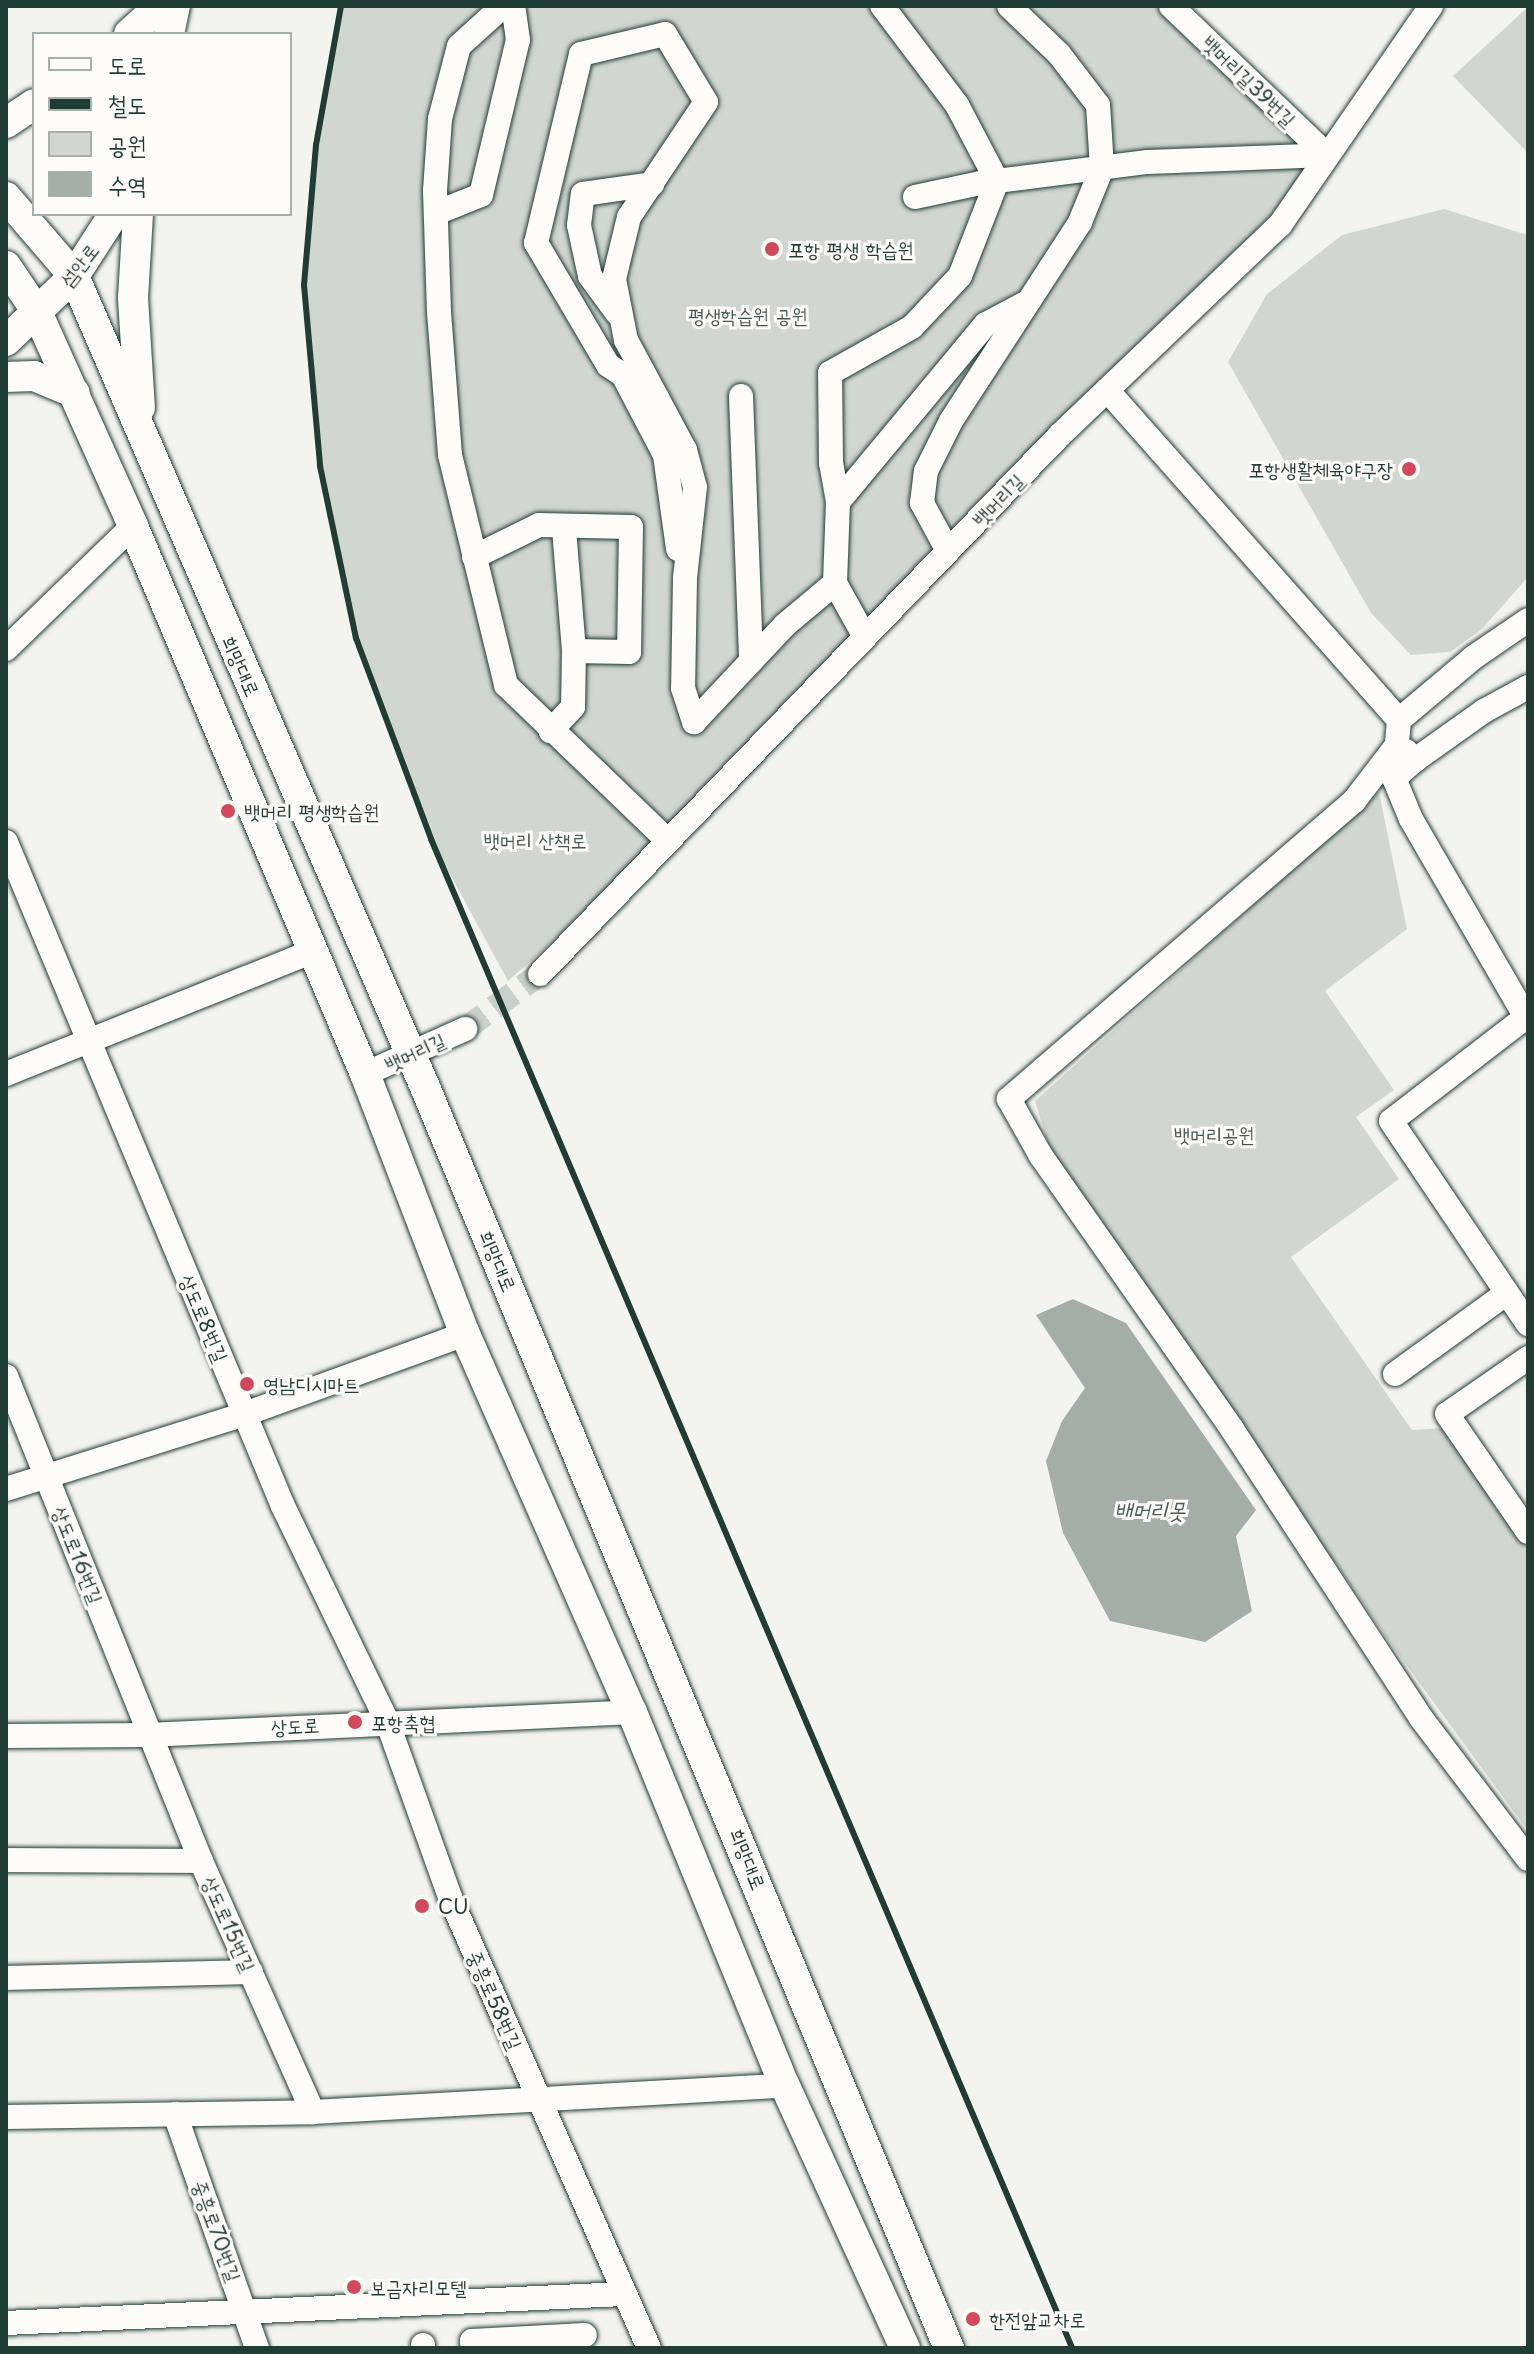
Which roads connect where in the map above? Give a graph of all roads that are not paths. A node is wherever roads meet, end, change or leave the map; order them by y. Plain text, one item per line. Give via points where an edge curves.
1 (160, 6) edge
2 (175, 6) edge
3 (503, 6) edge
4 (513, 6) edge
5 (1009, 6) edge
6 (1171, 6) edge
7 (1431, 6) edge
8 (888, 9) edge
9 (131, 32) edge
10 (169, 32) edge
11 (32, 105) edge
12 (6, 123) edge
13 (1327, 155) junction
14 (1102, 168) junction
15 (997, 181) junction
16 (652, 184) junction
17 (547, 190) junction
18 (583, 194) junction
19 (6, 197) edge
20 (915, 197) dead end
21 (436, 213) junction
22 (113, 216) edge
23 (138, 216) edge
24 (6, 266) edge
25 (74, 276) junction
26 (1030, 301) junction
27 (37, 312) junction
28 (621, 318) junction
29 (6, 341) edge
30 (623, 375) junction
31 (6, 377) edge
32 (1107, 390) junction
33 (75, 393) junction
34 (741, 396) dead end
35 (657, 398) junction
36 (145, 446) junction
37 (838, 502) junction
38 (133, 526) junction
39 (564, 529) junction
40 (948, 551) junction
41 (474, 557) junction
42 (685, 578) junction
43 (835, 583) junction
44 (1528, 620) edge
45 (865, 637) junction
46 (6, 649) edge
47 (574, 651) junction
48 (751, 661) junction
49 (1528, 687) edge
50 (1399, 720) junction
51 (551, 731) junction
52 (1406, 753) junction
53 (668, 841) junction
54 (6, 842) edge
55 (313, 951) junction
56 (540, 974) tunnel mouth
57 (1527, 1019) edge
58 (465, 1029) tunnel mouth
59 (88, 1043) junction
60 (412, 1056) junction
61 (6, 1074) edge
62 (365, 1074) junction
63 (1507, 1293) junction
64 (1528, 1324) edge
65 (465, 1334) junction
66 (1528, 1358) edge
67 (1395, 1374) dead end
68 (6, 1376) edge
69 (245, 1414) junction
70 (46, 1474) junction
71 (6, 1489) edge
72 (1528, 1532) edge
73 (632, 1712) junction
74 (387, 1721) junction
75 (149, 1735) junction
76 (6, 1736) edge
77 (1528, 1859) edge
78 (6, 1860) edge
79 (201, 1861) junction
80 (251, 1972) junction
81 (6, 1978) edge
82 (785, 2086) junction
83 (538, 2100) junction
84 (313, 2112) junction
85 (175, 2114) junction
86 (6, 2117) edge
87 (624, 2294) junction
88 (246, 2312) junction
89 (6, 2323) edge
90 (585, 2335) dead end
91 (257, 2348) edge
92 (473, 2348) edge
93 (649, 2348) edge
94 (905, 2348) edge
95 (949, 2348) edge

1 - 9 main road
2 - 10 main road
3 - 21 street via 459,46 440,119
4 - 21 street via 518,40 481,195
5 - 14 street via 1059,54 1098,105
6 - 13 street, 뱃머리길39번길
7 - 13 street, 뱃머리길
8 - 15 street via 957,105
11 - 12 main road
13 - 14 street
13 - 32 street, 뱃머리길 via 1280,225
14 - 15 street
14 - 26 street via 1080,222
15 - 20 street
15 - 37 street via 960,276 912,327 830,373 831,463
16 - 17 street via 706,102 665,34 581,54
16 - 18 street
16 - 28 street via 629,217 614,279
17 - 18 street
17 - 30 street via 536,243 608,365
18 - 28 street via 579,225 590,276
19 - 25 main road, 희망대로
21 - 41 street via 450,455
22 - 25 main road, 섬안로
23 - 36 main road via 133,354
24 - 27 main road
25 - 27 main road, 섬안로
25 - 36 main road, 희망대로
26 - 37 street via 986,324
26 - 40 street via 959,408 926,471 922,503
27 - 29 main road, 섬안로
27 - 33 main road
28 - 35 street via 626,340
30 - 35 street
30 - 42 street via 665,455
31 - 33 main road via 34,376
32 - 40 street, 뱃머리길
32 - 50 street
33 - 38 main road
34 - 48 street
35 - 42 street via 685,450 695,487
36 - 60 main road, 희망대로
37 - 43 street
38 - 46 street
38 - 55 main road
39 - 41 street via 539,525
39 - 47 street
39 - 47 street via 631,527 629,652
40 - 45 street, 뱃머리길
41 - 51 street via 506,685
42 - 48 street via 683,688 694,722
43 - 45 street
43 - 48 street
44 - 50 street
45 - 53 street, 뱃머리길
47 - 51 street via 573,707
49 - 52 street
50 - 52 street
51 - 53 street
52 - 57 street via 1394,778 1411,819
52 - 77 street via 1009,1099 1041,1156 1232,1429 1421,1718
53 - 56 street, 뱃머리길
54 - 59 street, 상도로8번길
55 - 59 street
55 - 62 main road
57 - 63 street via 1391,1121
58 - 60 street, 뱃머리길
59 - 61 street
59 - 69 street, 상도로8번길
60 - 62 street, 뱃머리길
60 - 95 main road, 희망대로
62 - 65 main road
63 - 64 street
63 - 67 street
65 - 69 street
65 - 73 main road
66 - 72 street via 1447,1414
68 - 70 street, 상도로16번길
69 - 70 street
69 - 74 street, 상도로8번길
70 - 71 street
70 - 75 street, 상도로16번길
73 - 74 street, 상도로
73 - 82 main road
74 - 75 street, 상도로
74 - 83 street, 중흥로58번길 via 450,1897
75 - 76 street, 상도로
75 - 79 street, 상도로15번길
78 - 79 street
79 - 80 street, 상도로15번길
80 - 81 street
80 - 84 street, 상도로15번길
82 - 83 street
82 - 94 main road
83 - 84 street
83 - 87 street, 중흥로58번길
84 - 85 street
85 - 86 street
85 - 88 street, 중흥로70번길
87 - 88 street
87 - 93 street, 중흥로58번길
88 - 89 street
88 - 91 street, 중흥로70번길
90 - 92 street via 472,2341

